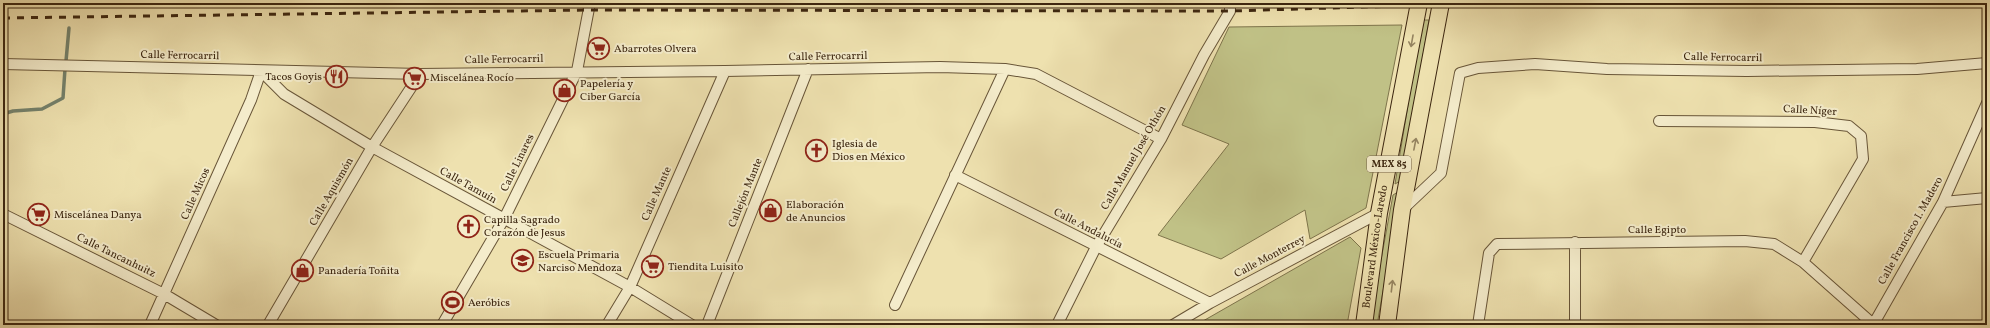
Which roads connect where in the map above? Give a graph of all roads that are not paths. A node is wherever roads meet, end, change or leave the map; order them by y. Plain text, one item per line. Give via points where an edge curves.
1 (590, 3) edge
2 (1230, 3) edge
3 (1419, 3) edge
4 (1442, 3) edge
5 (1987, 63) edge
6 (3, 64) edge
7 (808, 69) junction
8 (1005, 69) junction
9 (261, 71) junction
10 (577, 71) junction
11 (725, 71) junction
12 (420, 74) junction
13 (1987, 103) edge
14 (1659, 121) dead end
15 (1161, 139) junction
16 (372, 147) junction
17 (955, 175) junction
18 (1987, 198) edge
19 (1943, 202) junction
20 (1402, 210) junction
21 (1379, 213) junction
22 (3, 214) edge
23 (504, 219) junction
24 (1576, 242) junction
25 (1096, 247) junction
26 (1803, 262) junction
27 (630, 287) junction
28 (164, 294) junction
29 (1210, 303) junction
30 (895, 305) dead end
31 (1873, 324) edge
32 (150, 325) edge
33 (216, 325) edge
34 (268, 325) edge
35 (442, 325) edge
36 (607, 325) edge
37 (692, 325) edge
38 (707, 325) edge
39 (1057, 325) edge
40 (1173, 325) edge
41 (1364, 325) edge
42 (1388, 325) edge
43 (1478, 325) edge
44 (1575, 325) edge

1 - 10 street, Calle Linares
2 - 15 street, Calle Manuel José Othón via 1230,11 1204,55
3 -> 21 main road, Boulevard México-Laredo / MEX 85
20 -> 4 main road, Boulevard México-Laredo / MEX 85
5 - 20 street, Calle Ferrocarril via 1917,69 1755,71 1607,69 1535,64 1478,68 1460,72 1441,173
6 - 9 street, Calle Ferrocarril
7 - 8 street, Calle Ferrocarril via 940,66
7 - 11 street, Calle Ferrocarril
7 - 38 street, Callejón Mante
8 - 15 street, Calle Ferrocarril via 1036,74
8 - 17 street
9 - 12 street, Calle Ferrocarril
9 - 16 street, Calle Tamuín via 284,94
9 - 28 street, Calle Micos via 251,100
10 - 11 street, Calle Ferrocarril
10 - 12 street, Calle Ferrocarril
10 - 23 street, Calle Linares
11 - 27 street, Calle Mante
12 - 16 street, Calle Aquismón
13 - 19 street, Calle Francisco I. Madero
14 - 26 street, Calle Níger via 1815,122 1849,126 1862,136 1863,159
15 - 25 street, Calle Manuel José Othón
16 - 23 street, Calle Tamuín
16 - 34 street, Calle Aquismón
17 - 25 street, Calle Andalucía
17 - 30 street
18 - 19 street
19 - 31 street, Calle Francisco I. Madero
42 -> 20 main road, Boulevard México-Laredo / MEX 85
21 - 29 street, Calle Monterrey
21 - 41 main road, Boulevard México-Laredo / MEX 85
22 - 28 street, Calle Tancanhuitz
23 - 27 street, Calle Tamuín
23 - 35 street, Calle Linares
24 - 26 street, Calle Egipto via 1745,241 1774,244
24 - 43 street, Calle Egipto via 1497,244 1489,253
24 - 44 street
25 - 29 street, Calle Andalucía
25 - 39 street, Calle Manuel José Othón
26 - 31 street, Calle Egipto
27 - 36 street, Calle Mante
27 - 37 street, Calle Tamuín
28 - 32 street, Calle Micos
28 - 33 street, Calle Tancanhuitz
29 - 40 street, Calle Monterrey

